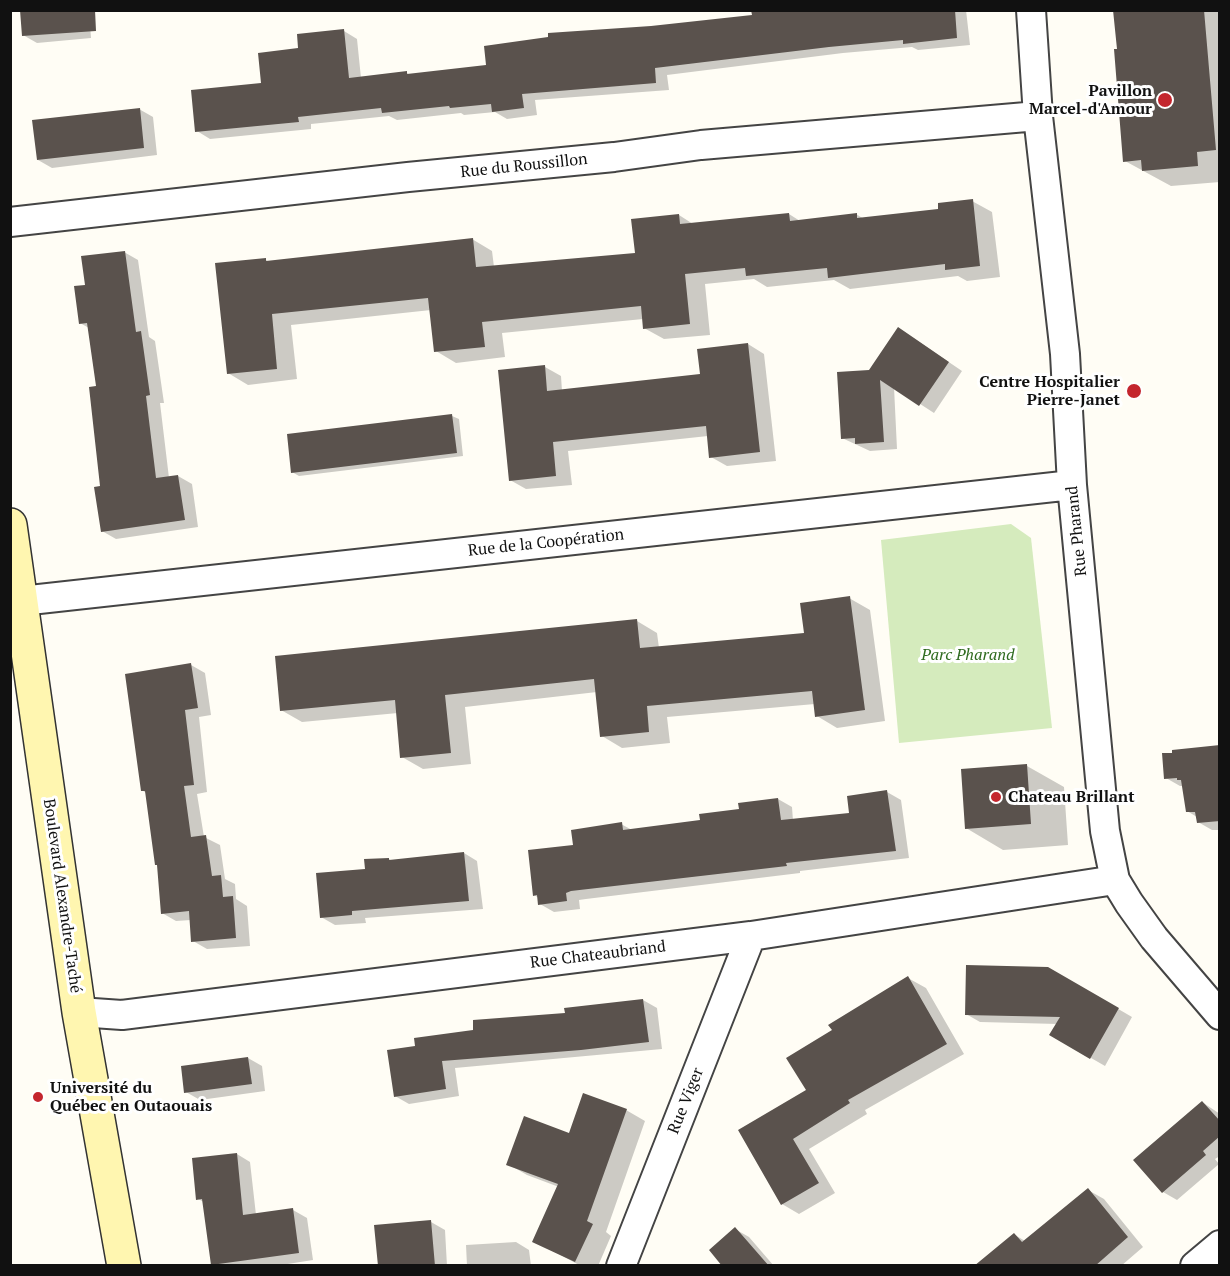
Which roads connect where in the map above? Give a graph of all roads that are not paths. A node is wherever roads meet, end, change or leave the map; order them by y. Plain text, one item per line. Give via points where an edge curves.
1 (1031, 10) edge
2 (1038, 116) junction
3 (10, 222) edge
4 (1072, 484) junction
5 (10, 525) edge
6 (21, 601) junction
7 (1115, 880) junction
8 (751, 936) junction
9 (79, 1012) junction
10 (1220, 1015) edge
11 (1220, 1245) edge
12 (123, 1266) edge
13 (621, 1266) edge
14 (1195, 1266) edge

1 - 2 street, Rue Pharand
2 - 3 street, Rue du Roussillon via 701,146
2 - 4 street, Rue Pharand via 1065,354
4 - 6 street, Rue de la Coopération
4 - 7 street, Rue Pharand via 1105,831
5 - 6 main road, Boulevard Alexandre-Taché
6 - 9 main road, Boulevard Alexandre-Taché
7 - 8 street, Rue Chateaubriand
7 - 10 street, Rue Pharand via 1154,938
8 - 9 street, Rue Chateaubriand via 122,1015
8 - 13 street, Rue Viger
9 - 12 main road, Boulevard Alexandre-Taché
11 - 14 street

